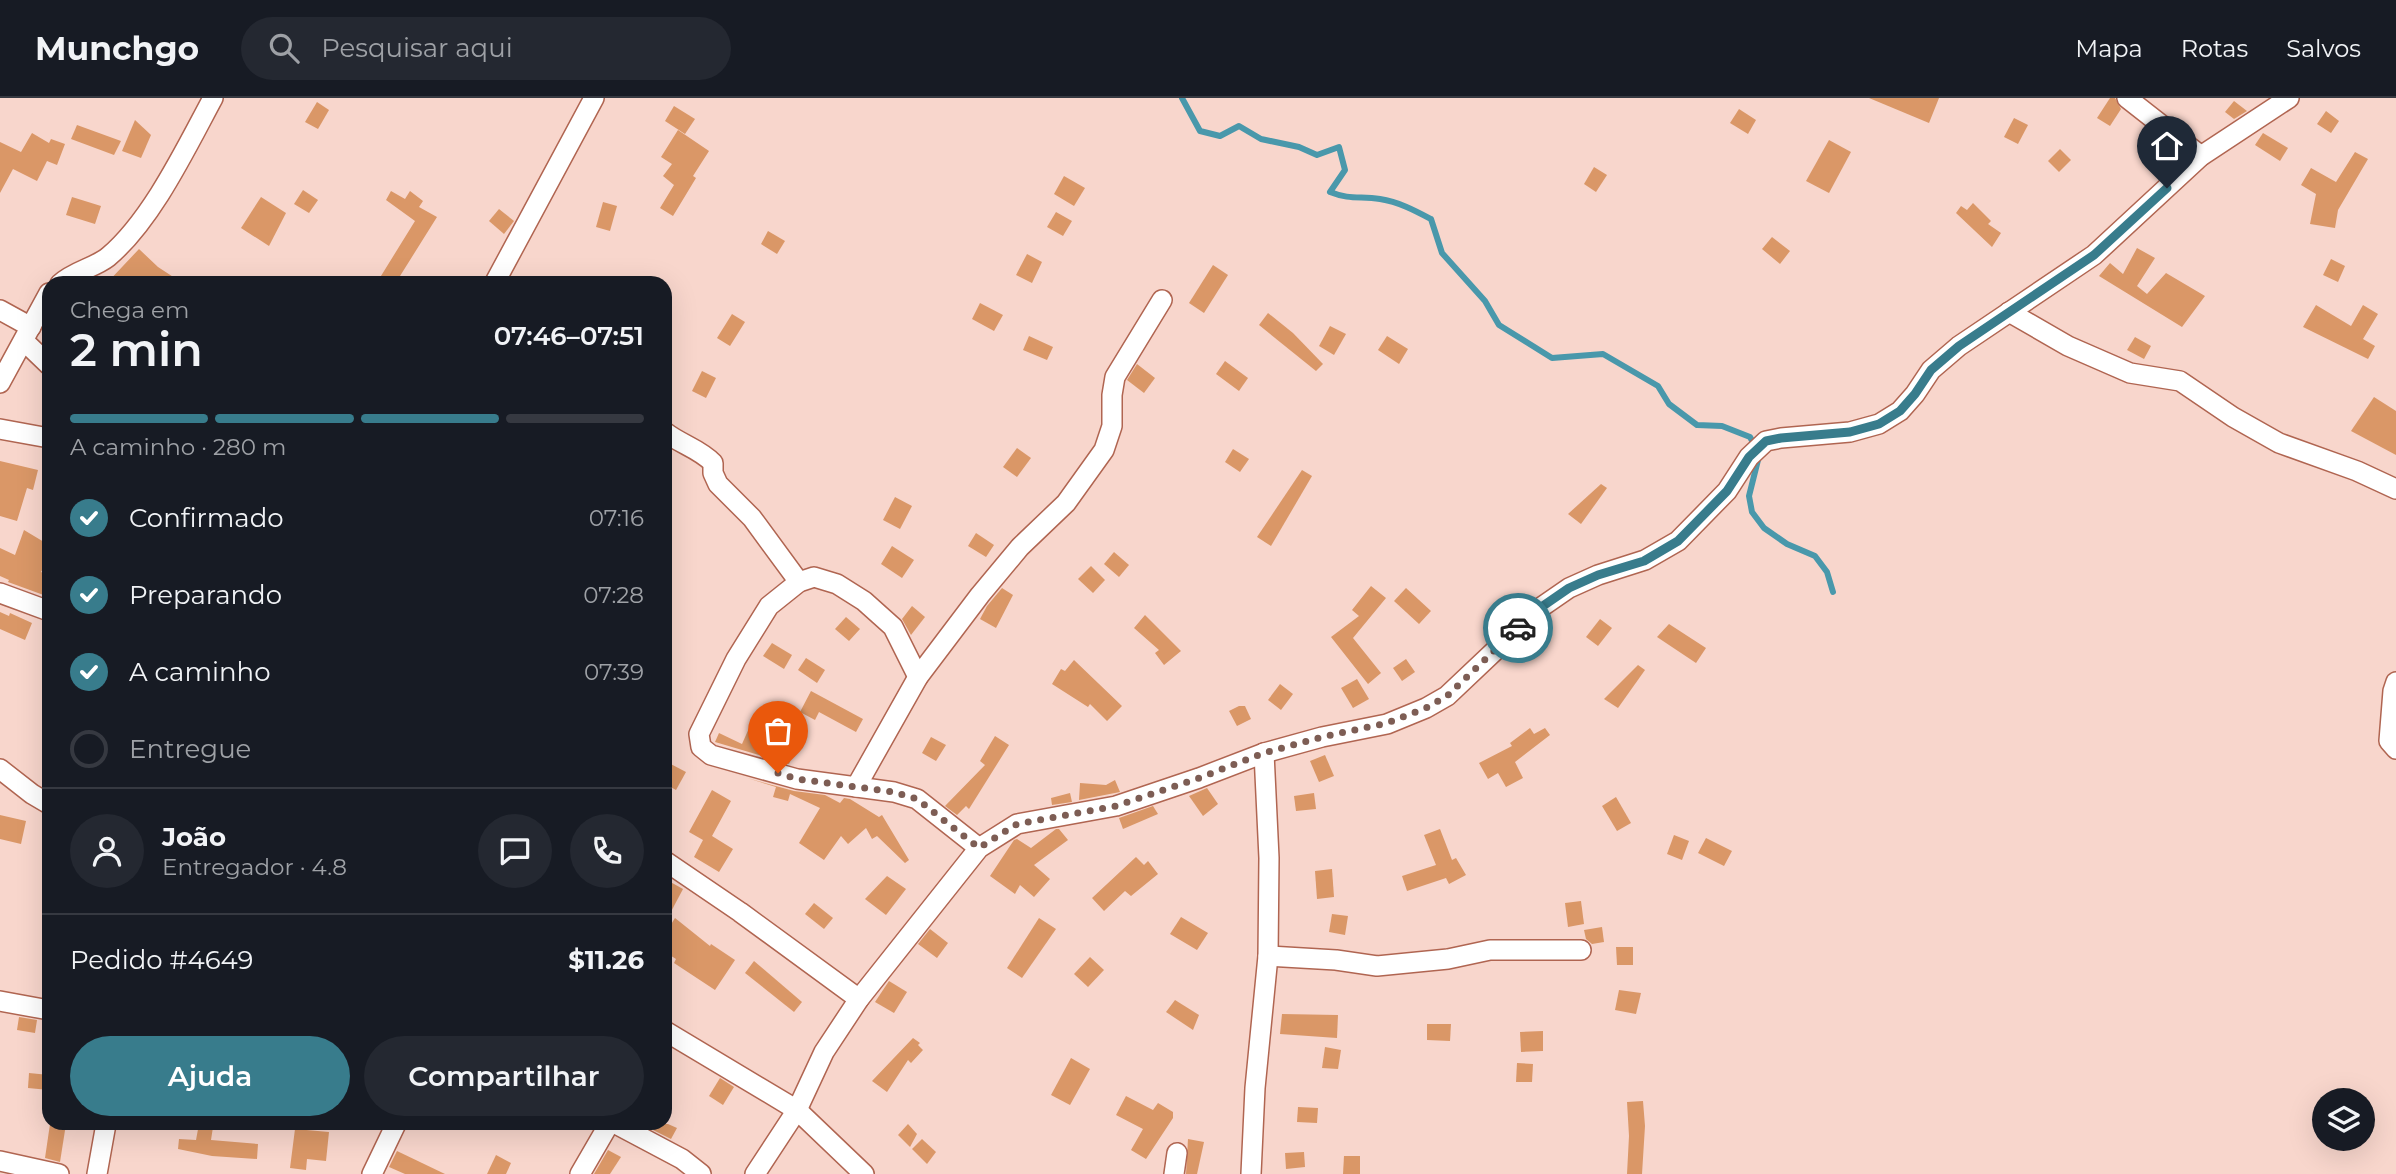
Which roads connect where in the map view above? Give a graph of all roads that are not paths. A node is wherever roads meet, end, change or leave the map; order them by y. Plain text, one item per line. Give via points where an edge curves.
1 (213, 98) edge
2 (594, 98) edge
3 (2127, 98) edge
4 (2289, 98) edge
5 (2202, 156) junction
6 (69, 276) edge
7 (498, 276) edge
8 (1162, 300) dead end
9 (42, 306) edge
10 (0, 310) edge
11 (2009, 312) junction
12 (27, 334) junction
13 (42, 355) edge
14 (0, 383) edge
15 (0, 429) edge
16 (42, 437) edge
17 (672, 438) edge
18 (2396, 489) edge
19 (799, 582) junction
20 (0, 593) edge
21 (42, 608) edge
22 (918, 677) junction
23 (2396, 682) edge
24 (2396, 749) edge
25 (1264, 753) junction
26 (0, 769) edge
27 (856, 787) junction
28 (42, 800) edge
29 (979, 848) junction
30 (672, 866) edge
31 (1581, 950) dead end
32 (1268, 956) junction
33 (859, 999) junction
34 (0, 1001) edge
35 (42, 1009) edge
36 (672, 1037) edge
37 (797, 1110) junction
38 (105, 1130) edge
39 (393, 1130) edge
40 (606, 1130) edge
41 (627, 1130) edge
42 (1177, 1153) dead end
43 (0, 1161) edge
44 (59, 1174) edge
45 (97, 1174) edge
46 (372, 1174) edge
47 (580, 1174) edge
48 (701, 1174) edge
49 (755, 1174) edge
50 (864, 1174) edge
51 (1174, 1174) edge
52 (1251, 1174) edge

1 - 6 street via 142,218 107,258
2 - 7 street
3 - 5 street
4 - 5 street
5 - 11 street via 2094,255
8 - 22 street via 1115,377 1112,426 1104,450 1066,503 1020,547
9 - 12 street
10 - 12 street
11 - 18 street via 2068,346 2130,373 2180,381 2279,443
11 - 25 street via 1931,370 1900,411 1879,424 1850,432 1766,441 1749,457 1727,491 1678,541 1644,561 1569,588 1540,608 1447,696 1387,723
12 - 13 street
12 - 14 street
15 - 16 street
17 - 19 street via 713,463 718,484 752,518
19 - 22 street via 814,577 837,584 864,601 893,627
19 - 27 street via 769,606 736,659 699,734 701,747 711,755 797,779
20 - 21 street
22 - 27 street
23 - 24 street via 2389,741
25 - 29 street via 1116,806 1017,824
25 - 32 street
26 - 28 street
27 - 29 street via 917,799
29 - 33 street
30 - 33 street
31 - 32 street via 1490,950 1448,960 1377,966
32 - 52 street
33 - 37 street via 824,1052
34 - 35 street
36 - 37 street
37 - 49 street
37 - 50 street
38 - 45 street
39 - 46 street
40 - 47 street
41 - 48 street
42 - 51 street
43 - 44 street

